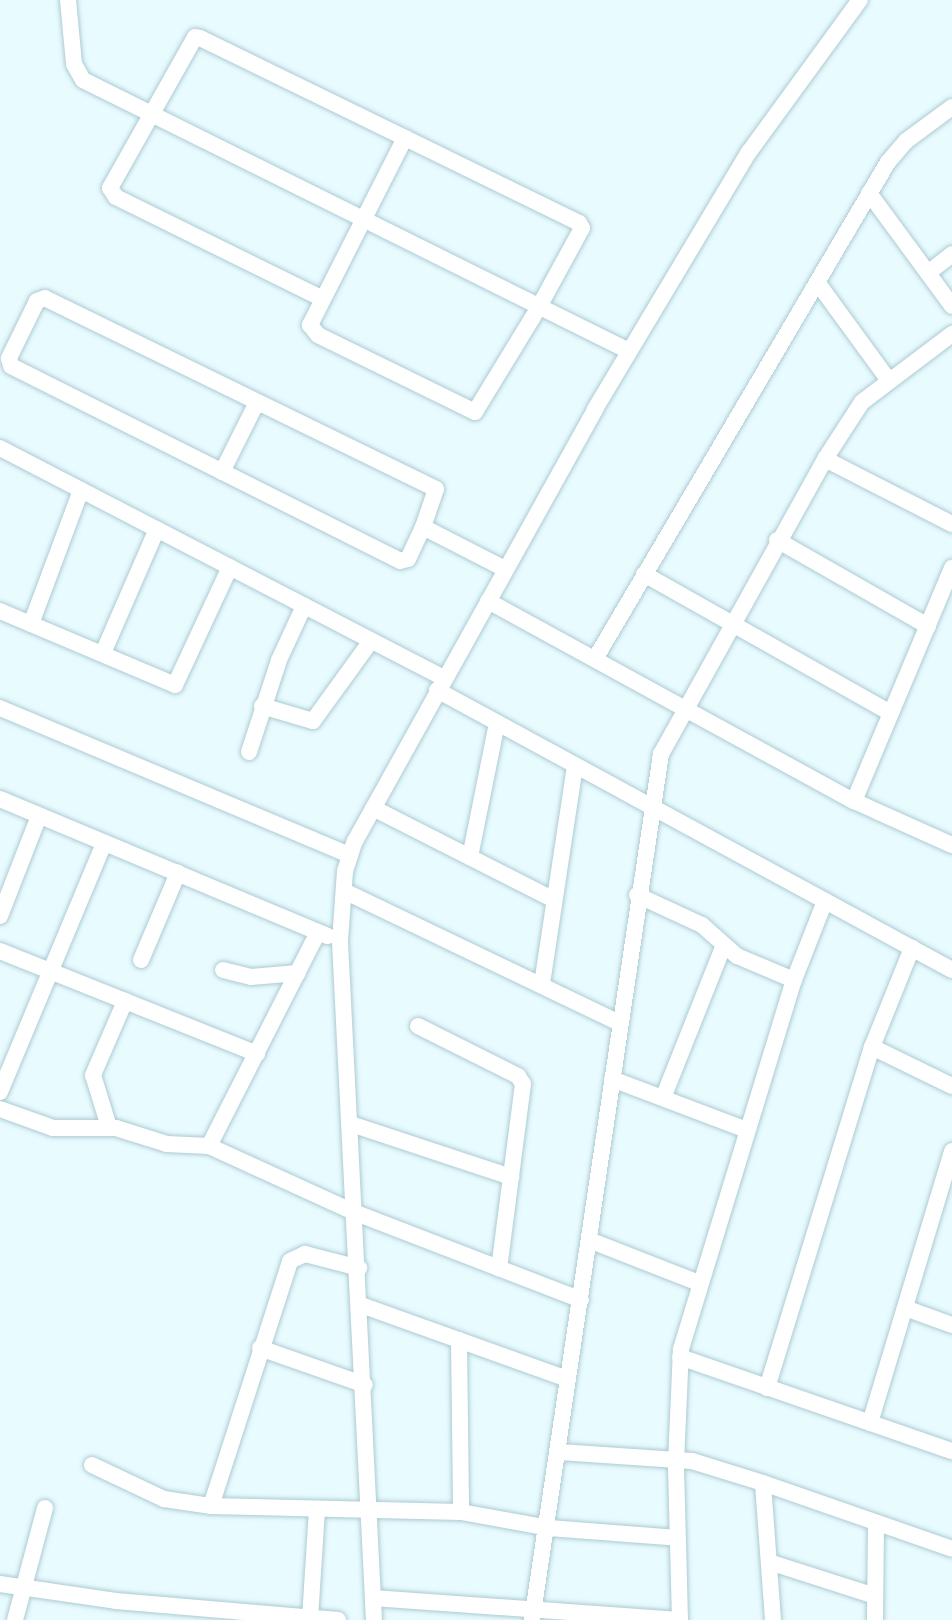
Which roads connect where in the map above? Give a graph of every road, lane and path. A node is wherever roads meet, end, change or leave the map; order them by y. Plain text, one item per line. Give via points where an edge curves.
1 (68, 0) edge
2 (860, 0) edge
3 (952, 107) edge
4 (149, 115) junction
5 (405, 138) junction
6 (869, 193) junction
7 (362, 220) junction
8 (952, 254) edge
9 (928, 273) junction
10 (817, 282) junction
11 (321, 298) junction
12 (952, 306) edge
13 (539, 307) junction
14 (952, 334) edge
15 (629, 351) junction
16 (887, 378) junction
17 (257, 402) junction
18 (0, 448) edge
19 (825, 459) junction
20 (222, 472) junction
21 (81, 490) junction
22 (952, 524) edge
23 (423, 527) junction
24 (157, 529) junction
25 (777, 540) junction
26 (230, 567) junction
27 (952, 568) edge
28 (505, 569) junction
29 (644, 574) junction
30 (488, 601) junction
31 (304, 606) junction
32 (0, 611) edge
33 (731, 623) junction
34 (31, 624) junction
35 (928, 626) junction
36 (371, 641) junction
37 (103, 653) junction
38 (595, 659) junction
39 (440, 684) junction
40 (262, 706) junction
41 (0, 708) edge
42 (684, 710) junction
43 (891, 713) junction
44 (497, 723) junction
45 (249, 752) dead end
46 (575, 765) junction
47 (0, 799) edge
48 (854, 801) junction
49 (650, 806) junction
50 (373, 808) junction
51 (39, 816) junction
52 (104, 843) junction
53 (952, 844) edge
54 (350, 855) junction
55 (470, 857) junction
56 (178, 873) junction
57 (344, 891) junction
58 (637, 895) junction
59 (554, 900) junction
60 (825, 901) junction
61 (0, 916) edge
62 (318, 932) junction
63 (340, 941) junction
64 (723, 947) junction
65 (912, 948) junction
66 (0, 951) edge
67 (141, 960) dead end
68 (223, 970) dead end
69 (952, 970) edge
70 (52, 972) junction
71 (298, 973) junction
72 (794, 980) junction
73 (542, 984) junction
74 (125, 1001) junction
75 (620, 1023) junction
76 (418, 1026) dead end
77 (872, 1047) junction
78 (257, 1054) junction
79 (612, 1079) junction
80 (952, 1086) edge
81 (0, 1092) edge
82 (663, 1098) junction
83 (0, 1109) edge
84 (351, 1124) junction
85 (109, 1127) junction
86 (747, 1130) junction
87 (209, 1146) junction
88 (952, 1151) edge
89 (511, 1177) junction
90 (356, 1213) junction
91 (589, 1240) junction
92 (359, 1268) junction
93 (499, 1268) junction
94 (699, 1283) junction
95 (581, 1300) junction
96 (361, 1305) junction
97 (905, 1308) junction
98 (952, 1325) edge
99 (459, 1340) junction
100 (260, 1348) junction
101 (680, 1357) junction
102 (568, 1379) junction
103 (365, 1385) junction
104 (767, 1388) junction
105 (870, 1423) junction
106 (952, 1451) edge
107 (560, 1452) junction
108 (676, 1463) junction
109 (92, 1465) dead end
110 (763, 1483) junction
111 (211, 1506) junction
112 (45, 1508) dead end
113 (369, 1510) junction
114 (317, 1511) junction
115 (461, 1512) junction
116 (876, 1523) junction
117 (549, 1528) junction
118 (678, 1538) junction
119 (952, 1549) edge
120 (769, 1562) junction
121 (0, 1584) edge
122 (24, 1588) junction
123 (875, 1596) junction
124 (373, 1598) junction
125 (203, 1614) edge
126 (532, 1616) edge
127 (301, 1618) edge
128 (614, 1618) edge
129 (15, 1620) edge
130 (338, 1620) edge
131 (374, 1620) edge
132 (679, 1620) edge
133 (773, 1620) edge
134 (875, 1620) edge

1 - 4 street via 77,74
2 - 15 street via 749,152
3 - 6 street via 896,151
4 - 5 street via 195,37
4 - 7 street
4 - 11 street via 112,193
5 - 7 street
5 - 13 street via 582,226
6 - 9 street
6 - 10 street
7 - 11 street
7 - 13 street
8 - 9 street
9 - 12 street
10 - 16 street
10 - 29 street
11 - 13 street via 311,319 318,335 475,412
13 - 15 street
14 - 16 street
15 - 28 street
16 - 19 street via 853,411
17 - 20 street
17 - 20 street via 45,298 37,301 9,358 11,366
17 - 23 street via 436,489
18 - 21 street
19 - 22 street
19 - 25 street
20 - 23 street via 400,561 408,559
21 - 24 street
21 - 34 street
23 - 28 street
24 - 26 street
24 - 37 street
25 - 33 street
25 - 35 street
26 - 31 street
26 - 37 street via 178,684
27 - 35 street
28 - 30 street
29 - 33 street
29 - 38 street
30 - 38 street
30 - 39 street
31 - 36 street
31 - 40 street
32 - 34 street
33 - 42 street
33 - 43 street
34 - 37 street
35 - 43 street
36 - 39 street
36 - 40 street via 313,721
38 - 42 street
39 - 44 street
39 - 50 street
40 - 45 street
41 - 54 street
42 - 48 street
42 - 49 street via 661,754
43 - 48 street
44 - 46 street
44 - 55 street
46 - 49 street
46 - 59 street
47 - 51 street
48 - 53 street
49 - 58 street
49 - 60 street
50 - 54 street
50 - 55 street
51 - 52 street
51 - 61 street
52 - 56 street
52 - 70 street
54 - 57 street
55 - 59 street
56 - 62 street
56 - 67 street
57 - 63 street
57 - 73 street
58 - 64 street via 702,925
58 - 75 street
59 - 73 street
60 - 65 street
60 - 72 street
62 - 63 street
62 - 71 street
63 - 84 street
64 - 72 street
64 - 82 street
65 - 69 street
65 - 77 street
66 - 70 street
68 - 71 street via 251,977
70 - 74 street
70 - 81 street
71 - 78 street
72 - 86 street
73 - 75 street
74 - 78 street
74 - 85 street via 93,1075
75 - 79 street
76 - 89 street via 521,1079
77 - 80 street
77 - 104 street
78 - 87 street
79 - 82 street
79 - 91 street
82 - 86 street
83 - 85 street via 53,1128
84 - 89 street
84 - 90 street
85 - 87 street via 167,1144
86 - 94 street
87 - 90 street
88 - 97 street
89 - 93 street
90 - 92 street
90 - 93 street
91 - 94 street
91 - 95 street
92 - 96 street
92 - 100 street via 294,1256
93 - 95 street
94 - 101 street
95 - 102 street
96 - 99 street
96 - 103 street
97 - 98 street
97 - 105 street
99 - 102 street
99 - 115 street
100 - 103 street
100 - 111 street
101 - 104 street
101 - 108 street
102 - 107 street
103 - 113 street
104 - 105 street
105 - 106 street
107 - 108 street
107 - 117 street
108 - 110 street via 706,1464
108 - 118 street
109 - 111 street via 164,1499
110 - 116 street
110 - 120 street
111 - 114 street
112 - 122 street
113 - 114 street
113 - 115 street
113 - 124 street
114 - 127 street
115 - 117 street
116 - 119 street
116 - 123 street
117 - 118 street
117 - 126 street
118 - 132 street
120 - 123 street
120 - 133 street
121 - 122 street
122 - 125 street
122 - 129 street
123 - 134 street
124 - 126 street
124 - 131 street
125 - 127 street
126 - 128 street
127 - 130 street
128 - 132 street

